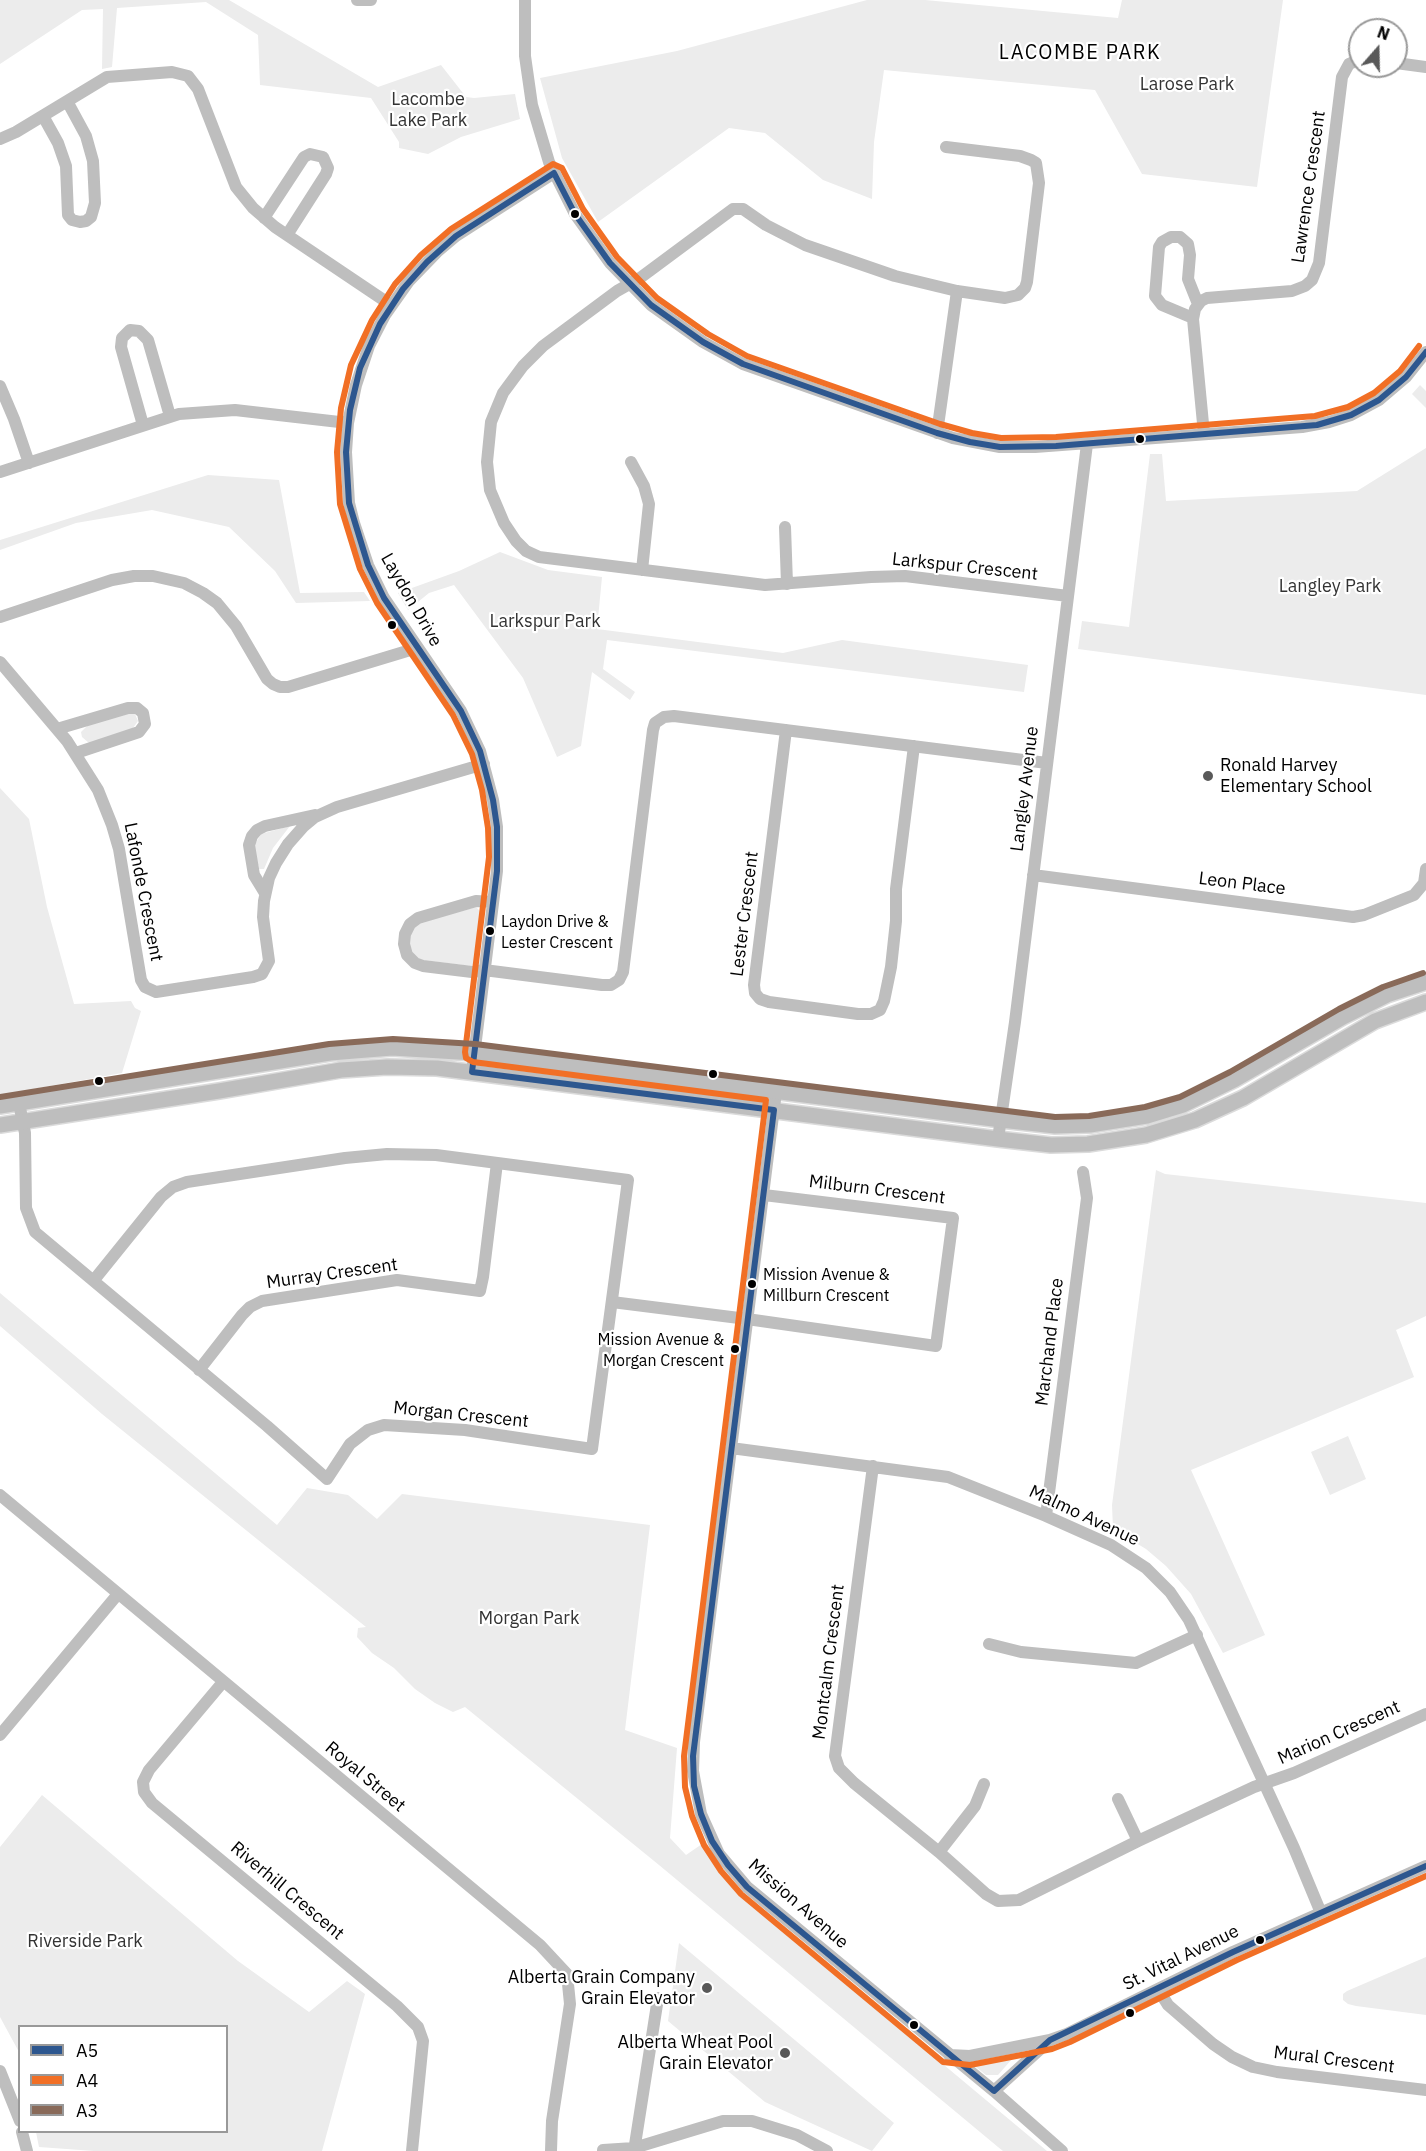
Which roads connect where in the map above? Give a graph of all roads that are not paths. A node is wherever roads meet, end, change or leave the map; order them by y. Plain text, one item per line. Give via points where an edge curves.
1 (357, 0) edge
2 (371, 0) edge
3 (525, 0) edge
4 (1408, 65) edge
5 (1348, 66) edge
6 (1426, 67) edge
7 (67, 101) junction
8 (43, 116) junction
9 (0, 139) edge
10 (946, 147) dead end
11 (554, 173) junction
12 (264, 218) junction
13 (287, 235) junction
14 (629, 284) junction
15 (957, 291) junction
16 (1198, 304) junction
17 (391, 305) junction
18 (1193, 318) junction
19 (1426, 352) edge
20 (0, 386) edge
21 (170, 416) junction
22 (348, 423) junction
23 (143, 424) junction
24 (937, 433) junction
25 (1204, 434) junction
26 (1087, 444) junction
27 (631, 462) dead end
28 (29, 463) junction
29 (1, 470) edge
30 (785, 527) dead end
31 (642, 570) junction
32 (787, 584) junction
33 (1068, 597) junction
34 (0, 617) edge
35 (417, 648) junction
36 (0, 662) edge
37 (57, 729) junction
38 (786, 730) junction
39 (914, 746) junction
40 (76, 753) junction
41 (484, 764) junction
42 (1047, 764) junction
43 (322, 813) junction
44 (1426, 869) edge
45 (1032, 875) junction
46 (266, 893) junction
47 (493, 902) junction
48 (484, 970) junction
49 (1426, 982) edge
50 (1426, 1002) edge
51 (474, 1053) junction
52 (472, 1072) junction
53 (776, 1092) junction
54 (19, 1103) junction
55 (0, 1106) edge
56 (774, 1110) junction
57 (1001, 1120) junction
58 (24, 1122) junction
59 (0, 1125) edge
60 (998, 1138) junction
61 (497, 1163) junction
62 (1083, 1172) dead end
63 (764, 1195) junction
64 (94, 1280) junction
65 (612, 1302) junction
66 (747, 1319) junction
67 (199, 1370) junction
68 (731, 1448) junction
69 (873, 1466) junction
70 (0, 1495) edge
71 (1046, 1516) junction
72 (118, 1594) junction
73 (1197, 1635) junction
74 (989, 1644) dead end
75 (223, 1682) junction
76 (1426, 1714) edge
77 (0, 1735) edge
78 (1265, 1783) junction
79 (984, 1784) dead end
80 (1118, 1799) dead end
81 (1138, 1840) junction
82 (939, 1852) junction
83 (1426, 1866) edge
84 (1321, 1912) junction
85 (1158, 1989) junction
86 (658, 1998) dead end
87 (1050, 2040) junction
88 (949, 2055) junction
89 (0, 2071) edge
90 (1426, 2090) edge
91 (994, 2091) junction
92 (18, 2116) edge
93 (22, 2133) edge
94 (634, 2149) edge
95 (603, 2150) edge
96 (27, 2151) edge
97 (412, 2151) edge
98 (551, 2151) edge
99 (827, 2151) edge
100 (1062, 2151) edge

1 - 2 street
3 - 11 street via 530,94
4 - 6 street
5 - 16 street, Lawrence Crescent via 1342,77 1320,255 1312,280 1292,291 1207,298
7 - 8 street
7 - 8 street via 86,136 93,161 95,202 86,221 72,220 68,215 66,166
7 - 12 street via 107,77 172,72 188,76 198,89 236,187
8 - 9 street
10 - 15 street via 1026,158 1036,163 1039,176 1025,288 1018,295 1005,298
11 - 14 street via 585,230
11 - 17 street, Laydon Drive via 446,244
12 - 13 street
12 - 13 street via 304,157 310,153 323,158 326,174
13 - 17 street
14 - 15 street, Larkspur Crescent via 737,208 805,245 895,276
14 - 24 street via 679,327 743,364
14 - 31 street, Larkspur Crescent via 543,346 514,375 491,422 487,470 498,511 511,535 526,551 539,557
15 - 24 street
16 - 18 street
16 - 18 street via 1188,279 1188,244 1180,237 1171,237 1159,248 1155,296 1162,305
17 - 22 street, Laydon Drive via 360,368
18 - 25 street
19 - 25 street via 1389,393 1341,419 1302,427
20 - 28 street
21 - 22 street via 235,410
21 - 23 street
21 - 23 street via 148,340 139,331 130,330 122,338 121,347
22 - 35 street, Laydon Drive via 347,482 360,545 377,584
23 - 28 street
24 - 26 street via 1000,447
25 - 26 street
26 - 33 street, Langley Avenue
27 - 31 street via 649,504
28 - 29 street
30 - 32 street
31 - 32 street, Larkspur Crescent via 761,585
32 - 33 street, Larkspur Crescent via 905,576
33 - 42 street, Langley Avenue
34 - 35 street via 112,580 153,576 184,583 217,603 236,626 267,679 280,687
35 - 41 street, Laydon Drive via 461,711
36 - 37 street, Lafonde Crescent
37 - 40 street, Lafonde Crescent
37 - 40 street via 128,708 143,713 145,724 139,732
38 - 39 street
38 - 39 street, Lester Crescent via 754,993 769,1002 858,1014 880,1010 884,1001
38 - 48 street via 674,716 655,723 623,972 615,983 602,985
39 - 42 street
40 - 46 street, Lafonde Crescent via 98,790 116,834 140,976 149,990 166,992 262,974 269,957 263,917
41 - 43 street, Lafonde Crescent
41 - 47 street, Laydon Drive via 497,827
42 - 45 street, Langley Avenue
43 - 46 street, Lafonde Crescent via 288,844 276,863
43 - 46 street, Lafonde Crescent via 254,832 249,845 254,875
44 - 45 street, Leon Place via 1424,883 1414,895 1353,917
45 - 57 street, Langley Avenue
47 - 48 street, Laydon Drive
47 - 48 street via 476,901 422,915 410,924 404,939 407,955 419,965
48 - 51 street, Laydon Drive
49 - 57 main road via 1387,995 1343,1017 1183,1105 1147,1116 1090,1125
50 - 60 main road via 1375,1021 1243,1098 1195,1120 1146,1135 1088,1144
51 - 52 street, Laydon Drive
51 - 53 main road
51 - 54 main road via 392,1048 330,1053
52 - 56 main road
52 - 58 main road via 387,1067 341,1070
53 - 56 street, Mission Avenue
53 - 57 main road
54 - 55 main road
54 - 58 street, Morgan Crescent
56 - 60 main road
56 - 63 street, Mission Avenue
57 - 60 street, Langley Avenue
58 - 59 main road
58 - 64 street, Morgan Crescent via 25,1200 31,1224 35,1232
61 - 64 street, Morgan Crescent via 436,1155 366,1155 187,1182 161,1197
61 - 65 street, Morgan Crescent via 628,1180
61 - 67 street, Murray Crescent via 480,1291 397,1280 262,1301 242,1315
62 - 71 street, Marchand Place via 1087,1198
63 - 66 street, Mission Avenue
63 - 66 street, Milburn Crescent via 953,1218 936,1346
64 - 67 street, Morgan Crescent
65 - 66 street
65 - 67 street, Morgan Crescent via 592,1449 465,1430 384,1425 368,1430 350,1444 327,1479
66 - 68 street, Mission Avenue
68 - 69 street, Malmo Avenue
68 - 88 street, Mission Avenue via 693,1756 694,1786 701,1814 719,1854 747,1887
69 - 71 street, Malmo Avenue via 948,1477
69 - 82 street, Montcalm Crescent via 835,1756 839,1768 854,1783
70 - 72 street, Royal Street
71 - 73 street, Malmo Avenue via 1111,1545 1146,1568 1180,1605
72 - 75 street, Royal Street
72 - 77 street
73 - 74 street via 1136,1663 1021,1652
73 - 78 street, Malmo Avenue
75 - 97 street, Riverhill Crescent via 148,1770 144,1792 152,1803 418,2027 423,2041
75 - 98 street, Royal Street via 540,1945 567,1974 570,2004
76 - 78 street, Marion Crescent
78 - 81 street, Montcalm Crescent
78 - 84 street, Malmo Avenue
79 - 82 street via 975,1806
80 - 81 street
81 - 82 street, Montcalm Crescent via 1019,1900 1009,1901 998,1901 986,1894
83 - 84 street, St. Vital Avenue
84 - 85 street, St. Vital Avenue
85 - 87 street, St. Vital Avenue
85 - 90 street, Mural Crescent via 1168,2004 1214,2044 1253,2067
86 - 94 street
87 - 88 street, St. Vital Avenue via 970,2056
87 - 91 street, St. Vital Avenue
88 - 91 street, Mission Avenue
89 - 92 street
91 - 100 street, Mission Avenue
93 - 96 street
94 - 95 street
94 - 99 street via 723,2121 752,2121 797,2135

